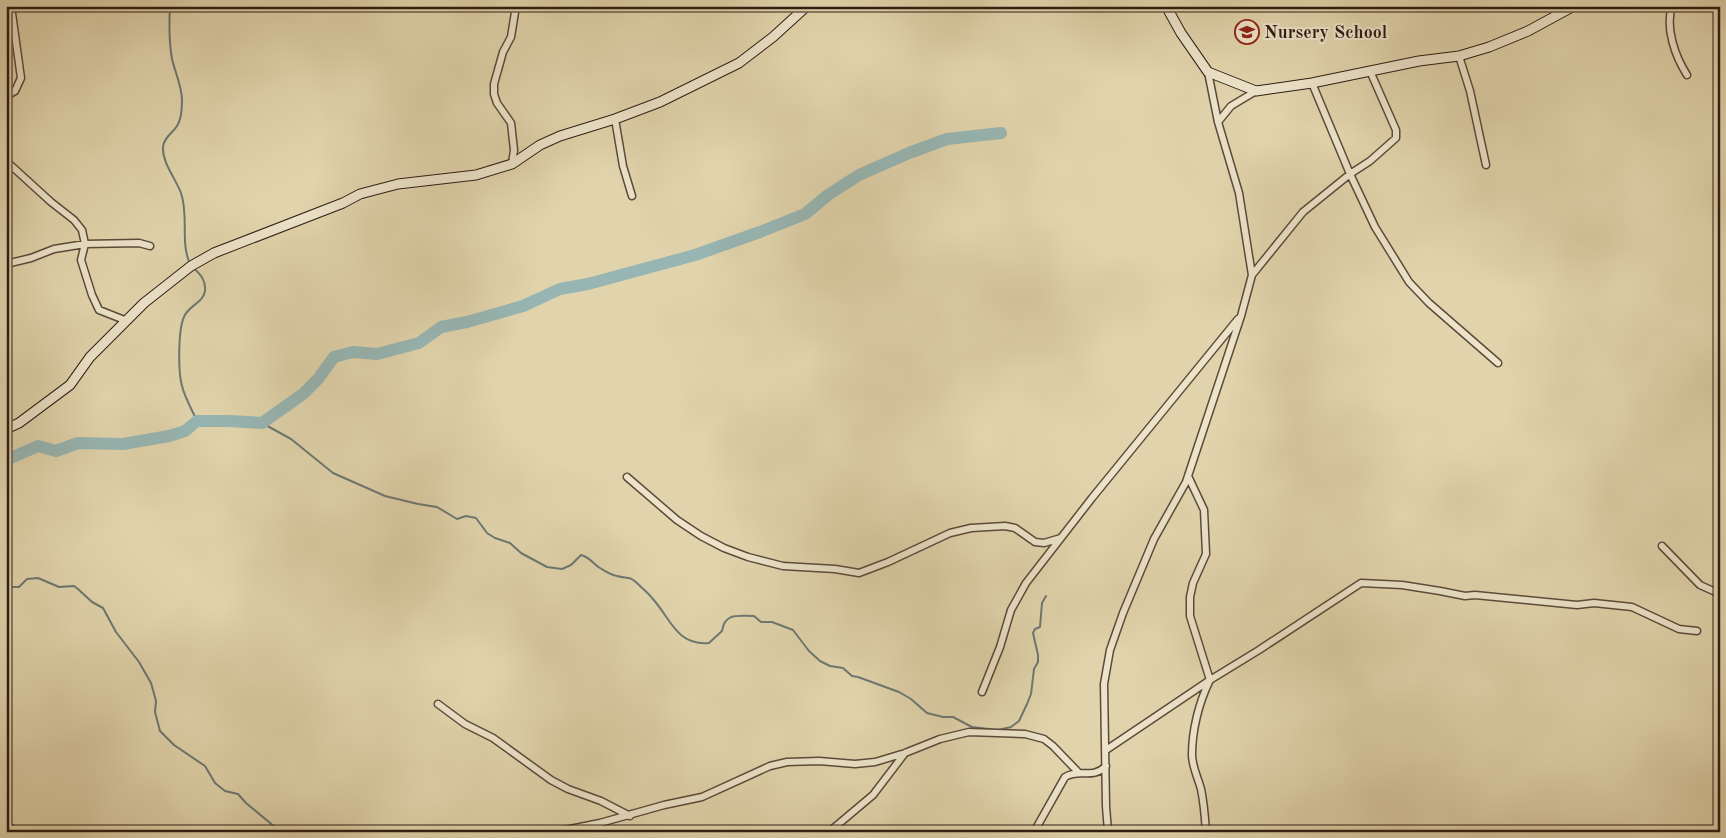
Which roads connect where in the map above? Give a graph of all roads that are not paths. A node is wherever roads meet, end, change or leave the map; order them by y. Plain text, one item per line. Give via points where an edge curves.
1 (11, 6) edge
2 (516, 6) edge
3 (807, 6) edge
4 (1166, 6) edge
5 (1574, 6) edge
6 (1672, 6) edge
7 (1459, 56) junction
8 (1370, 71) junction
9 (1208, 72) junction
10 (1687, 74) dead end
11 (1312, 83) junction
12 (1256, 91) junction
13 (6, 99) edge
14 (615, 119) junction
15 (1218, 122) junction
16 (6, 161) edge
17 (512, 164) junction
18 (1486, 165) dead end
19 (1350, 174) junction
20 (632, 196) dead end
21 (85, 244) junction
22 (150, 246) dead end
23 (6, 264) edge
24 (1252, 275) junction
25 (1241, 316) junction
26 (127, 321) junction
27 (1498, 362) dead end
28 (6, 429) edge
29 (1188, 476) junction
30 (627, 477) dead end
31 (1061, 538) junction
32 (1662, 546) dead end
33 (1720, 594) edge
34 (1697, 631) dead end
35 (1210, 680) junction
36 (982, 692) dead end
37 (438, 704) dead end
38 (1106, 750) junction
39 (905, 753) junction
40 (1106, 766) junction
41 (1079, 773) junction
42 (630, 816) junction
43 (6, 825) edge
44 (16, 832) edge
45 (555, 832) edge
46 (829, 832) edge
47 (1034, 832) edge
48 (1108, 832) edge
49 (1206, 832) edge

1 - 13 street via 21,78 15,92
2 - 17 street via 511,38 503,52 494,84 497,103 511,123
3 - 14 street via 739,63 660,102
4 - 9 street via 1180,33
5 - 7 street via 1528,31
6 - 10 street via 1669,22 1677,54
7 - 8 street
7 - 18 street via 1474,105
8 - 11 street
8 - 19 street via 1397,134 1370,161
9 - 12 street
9 - 15 street
11 - 12 street
11 - 19 street
12 - 15 street via 1231,106
14 - 17 street via 560,136
14 - 20 street
15 - 24 street via 1239,192
16 - 21 street via 74,220 82,230
17 - 26 street via 476,174 398,184 360,194 202,259 144,303
19 - 24 street via 1303,212
19 - 27 street via 1375,228 1409,282
21 - 22 street via 138,243
21 - 23 street via 54,249
21 - 26 street via 81,260 99,310
24 - 25 street
25 - 29 street
25 - 31 street
26 - 28 street via 90,357 70,385
29 - 35 street via 1204,510 1206,554 1193,583 1190,616
29 - 38 street via 1154,539 1110,650 1104,684
30 - 31 street via 701,536 732,551 783,566 859,573 950,533 971,528 1015,528 1035,542
31 - 36 street via 1026,583 1011,610
32 - 33 street via 1700,585
34 - 35 street via 1679,629 1632,607 1464,596 1402,585 1361,583
35 - 38 street
35 - 49 street via 1194,732 1192,756
37 - 42 street via 551,780
38 - 40 street
39 - 41 street via 969,732 1025,734 1053,746
39 - 42 street via 855,764 819,760 770,766 702,797
39 - 46 street via 874,795
40 - 41 street via 1093,774
40 - 48 street
41 - 47 street via 1071,774 1061,782
42 - 45 street
43 - 44 street

